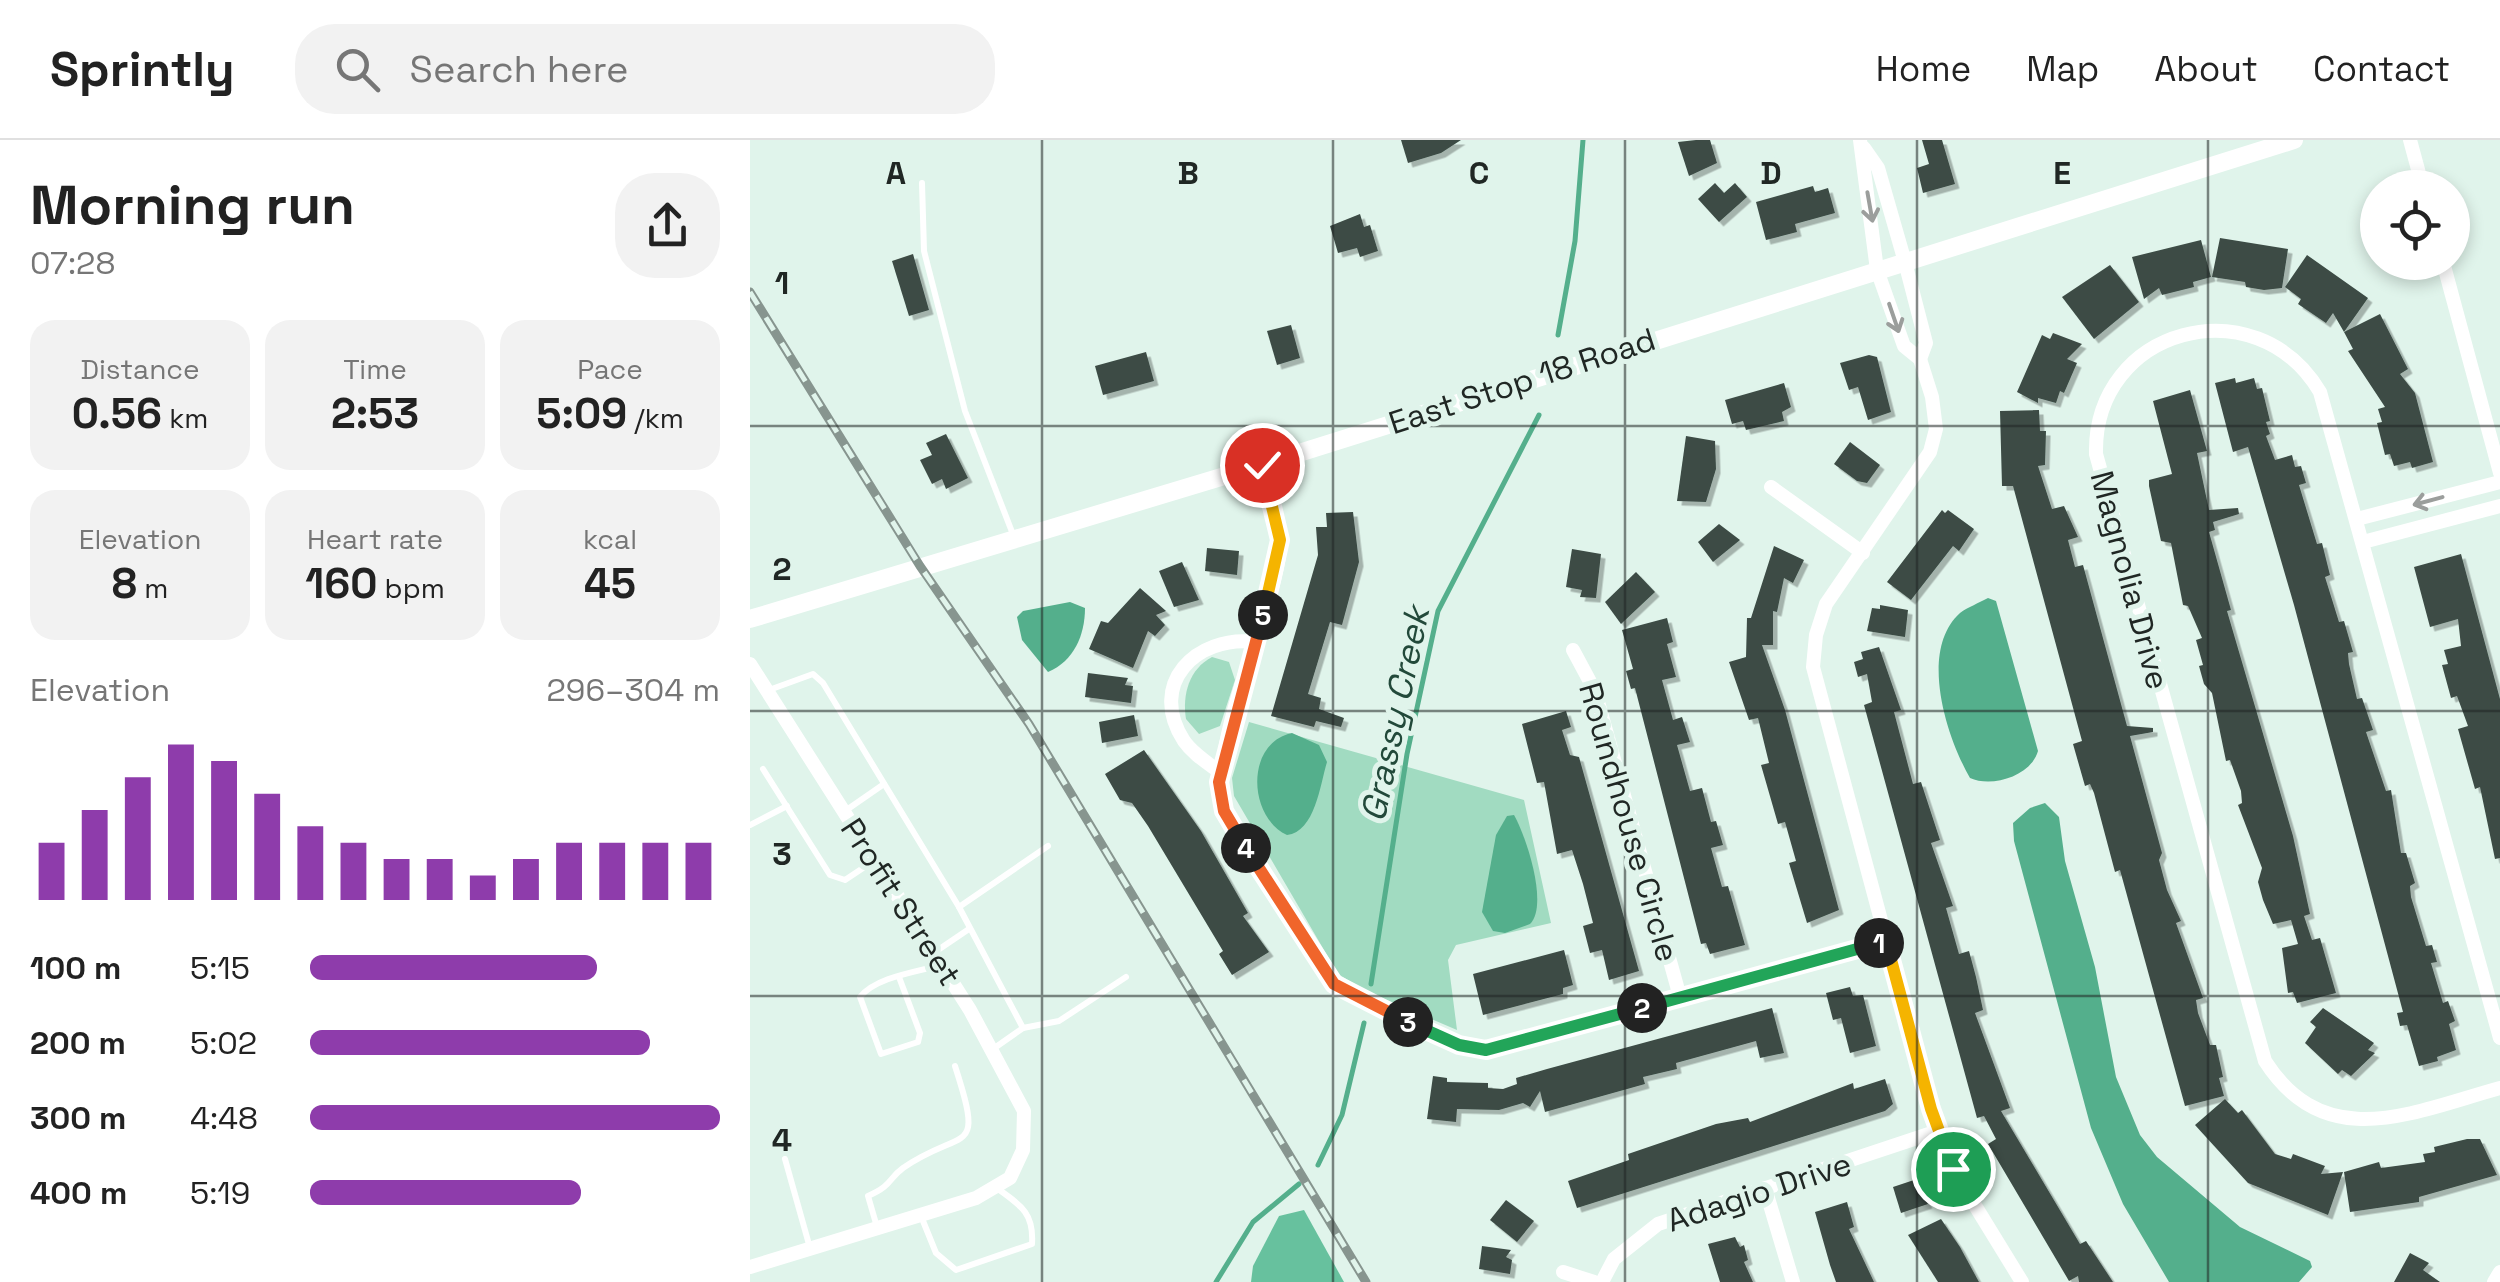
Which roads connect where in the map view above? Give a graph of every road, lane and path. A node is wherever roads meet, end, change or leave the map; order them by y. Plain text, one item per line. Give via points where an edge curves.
1 (2294, 140) edge
2 (2410, 140) edge
3 (1860, 142) edge
4 (2418, 170) edge
5 (922, 183) dead end
6 (1905, 262) junction
7 (1877, 270) junction
8 (2448, 280) edge
9 (1920, 359) junction
10 (1262, 465) junction
11 (2500, 473) edge
12 (2500, 482) edge
13 (1771, 487) dead end
14 (2500, 506) edge
15 (2357, 520) junction
16 (1014, 538) junction
17 (2364, 542) junction
18 (1863, 553) junction
19 (750, 619) edge
20 (1255, 642) junction
21 (1573, 650) dead end
22 (750, 664) edge
23 (768, 691) junction
24 (764, 769) dead end
25 (1220, 772) junction
26 (884, 784) junction
27 (787, 806) junction
28 (844, 812) junction
29 (750, 825) edge
30 (1048, 846) dead end
31 (876, 860) junction
32 (959, 907) junction
33 (969, 929) junction
34 (1886, 941) junction
35 (938, 958) junction
36 (1126, 977) dead end
37 (899, 978) junction
38 (1680, 997) junction
39 (1023, 1028) junction
40 (2500, 1038) edge
41 (993, 1050) junction
42 (955, 1066) dead end
43 (2500, 1088) edge
44 (1938, 1131) junction
45 (785, 1159) dead end
46 (995, 1186) junction
47 (1765, 1188) junction
48 (920, 1215) junction
49 (878, 1228) junction
50 (810, 1249) junction
51 (750, 1268) edge
52 (1564, 1272) dead end
53 (2500, 1272) edge
54 (1594, 1282) edge
55 (1602, 1282) edge
56 (1794, 1282) edge
57 (2022, 1282) edge
58 (2494, 1282) edge

1 - 6 street, East Stop 18 Road
2 - 4 street
3 - 6 street via 1878,168
3 -> 7 street
5 - 16 lane via 924,251 965,411
6 - 7 street, East Stop 18 Road
6 - 9 street via 1926,343
7 -> 9 street via 1904,346
7 - 10 street, East Stop 18 Road
8 - 11 street
9 - 18 street via 1936,429 1930,452
10 - 16 street, East Stop 18 Road
10 - 20 street via 1280,540
12 -> 15 street
13 - 18 street
14 - 17 street
15 - 17 street, Magnolia Drive
15 - 43 street, Magnolia Drive via 2320,392 2302,366 2267,340 2217,329 2168,340 2132,363 2106,398 2096,440 2099,469 2264,1061 2309,1108 2363,1122
16 - 19 street, East Stop 18 Road
17 - 40 street, Magnolia Drive
18 - 34 street via 1826,604 1813,667
20 - 25 street
20 - 25 street via 1224,642 1196,654 1174,686 1174,716 1185,743
21 - 38 street, Roundhouse Circle via 1595,690
22 - 23 street, Profit Street
23 - 26 lane via 813,674
23 - 28 street, Profit Street
24 - 27 lane
25 - 38 street via 1224,811 1325,973 1344,992 1459,1045 1486,1050
26 - 28 lane
26 - 32 lane
27 - 29 lane
27 - 31 lane via 830,874 845,880
28 - 31 street, Profit Street
30 - 32 lane
31 - 35 street, Profit Street
32 - 33 lane
33 - 35 lane
33 - 39 lane
34 - 38 street
34 - 44 street
35 - 37 lane
35 - 41 street, Profit Street
36 - 39 lane via 1059,1021
37 - 37 lane via 868,987 860,997 881,1054 918,1042
39 - 41 lane
41 - 46 street, Profit Street via 1024,1111 1023,1150 1010,1178
42 - 49 lane via 970,1113 968,1133 868,1196
44 - 47 street, Adagio Drive
44 - 57 street
45 - 50 lane
46 - 48 street
46 - 48 lane via 1028,1211 1032,1244 956,1270 936,1253
47 - 55 street, Adagio Drive via 1658,1224 1614,1259
47 - 56 street
48 - 49 street
49 - 50 street
50 - 51 street
52 - 54 street
53 - 58 street

